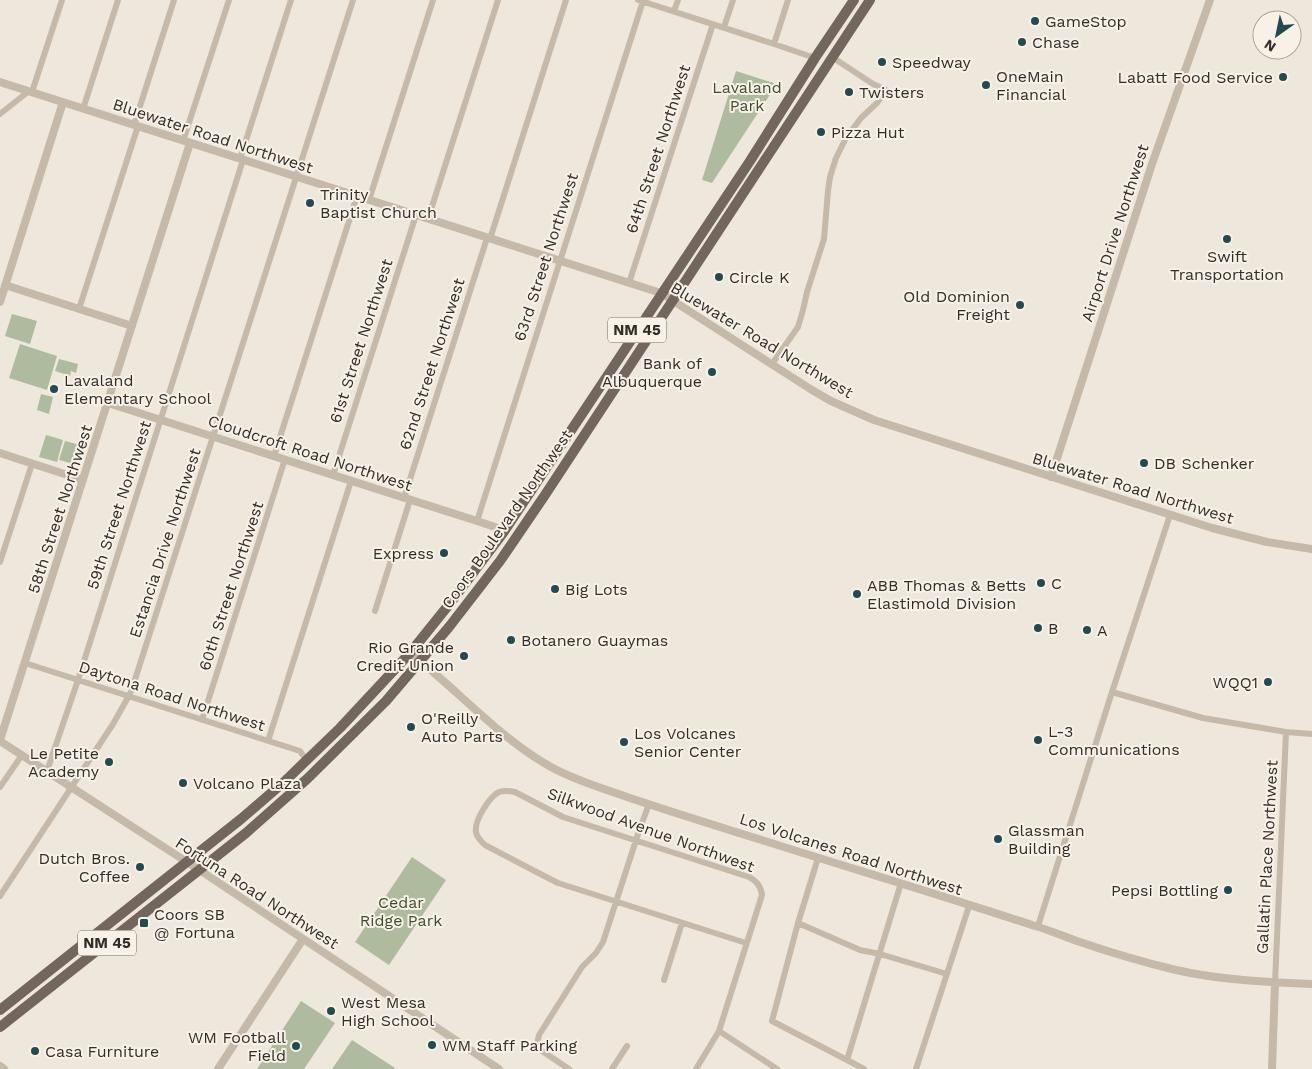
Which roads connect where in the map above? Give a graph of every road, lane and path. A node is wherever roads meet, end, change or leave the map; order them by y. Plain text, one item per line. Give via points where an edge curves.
1 (62, 0) edge
2 (118, 0) edge
3 (174, 0) edge
4 (229, 0) edge
5 (291, 0) edge
6 (353, 0) edge
7 (432, 0) edge
8 (498, 0) edge
9 (566, 0) edge
10 (678, 0) edge
11 (733, 0) edge
12 (788, 0) edge
13 (854, 0) edge
14 (870, 0) edge
15 (1210, 0) edge
16 (641, 1) edge
17 (674, 11) junction
18 (846, 13) junction
19 (713, 24) junction
20 (724, 27) junction
21 (774, 44) junction
22 (832, 57) junction
23 (815, 58) junction
24 (0, 82) edge
25 (31, 92) junction
26 (63, 102) junction
27 (800, 107) junction
28 (83, 109) junction
29 (0, 114) edge
30 (136, 126) junction
31 (187, 142) junction
32 (241, 159) junction
33 (297, 177) junction
34 (357, 196) junction
35 (368, 200) junction
36 (416, 215) junction
37 (428, 219) junction
38 (489, 238) junction
39 (559, 261) junction
40 (629, 283) junction
41 (5, 285) junction
42 (661, 294) junction
43 (673, 300) junction
44 (0, 302) edge
45 (79, 309) junction
46 (132, 326) junction
47 (772, 364) junction
48 (108, 403) junction
49 (160, 420) junction
50 (214, 436) junction
51 (0, 453) edge
52 (274, 456) junction
53 (286, 459) junction
54 (32, 464) junction
55 (333, 475) junction
56 (1050, 477) junction
57 (83, 480) junction
58 (351, 481) junction
59 (530, 492) junction
60 (407, 499) junction
61 (1170, 515) junction
62 (477, 521) junction
63 (503, 533) junction
64 (517, 536) junction
65 (1312, 549) edge
66 (0, 562) edge
67 (491, 573) junction
68 (375, 611) dead end
69 (410, 653) junction
70 (420, 661) junction
71 (25, 663) junction
72 (78, 680) junction
73 (1112, 692) junction
74 (129, 697) junction
75 (360, 708) junction
76 (202, 720) junction
77 (1286, 732) junction
78 (1312, 734) edge
79 (0, 740) edge
80 (268, 741) junction
81 (338, 748) junction
82 (22, 755) junction
83 (307, 761) junction
84 (47, 771) junction
85 (0, 787) edge
86 (72, 787) junction
87 (288, 796) junction
88 (648, 804) junction
89 (635, 841) junction
90 (818, 858) junction
91 (186, 862) junction
92 (198, 870) junction
93 (901, 884) junction
94 (0, 896) edge
95 (617, 902) junction
96 (969, 906) junction
97 (682, 923) junction
98 (798, 923) junction
99 (1038, 926) junction
100 (303, 939) junction
101 (746, 943) junction
102 (880, 954) junction
103 (947, 974) junction
104 (664, 980) dead end
105 (1275, 983) junction
106 (1312, 984) edge
107 (1, 1010) edge
108 (0, 1027) edge
109 (719, 1031) junction
110 (627, 1046) dead end
111 (847, 1060) junction
112 (0, 1066) edge
113 (4, 1069) edge
114 (218, 1069) edge
115 (499, 1069) edge
116 (569, 1069) edge
117 (612, 1069) edge
118 (696, 1069) edge
119 (777, 1069) edge
120 (864, 1069) edge
121 (916, 1069) edge
122 (1272, 1069) edge

1 - 25 street
2 - 28 street
3 - 30 street
4 - 31 street, 58th Street Northwest
5 - 32 street, 59th Street Northwest
6 - 33 street, Estancia Drive Northwest
7 - 35 street
8 - 37 street
9 - 38 street, 62nd Street Northwest
10 - 17 street
11 - 20 street
12 - 21 street
13 - 18 main road, Coors Boulevard Northwest / NM 45
14 - 22 main road, Coors Boulevard Northwest / NM 45
15 - 56 street, Airport Drive Northwest via 1152,164
16 - 17 street
16 - 39 street, 63rd Street Northwest
17 - 19 street
18 - 22 main road via 846,23 832,45
18 - 23 main road, Coors Boulevard Northwest / NM 45
19 - 20 street
19 - 40 street, 64th Street Northwest
20 - 21 street
21 - 23 street
22 - 27 main road, Coors Boulevard Northwest / NM 45
22 - 47 street via 886,90 855,126 838,153 828,190 824,239 798,327
23 - 27 main road via 814,74 803,91
23 - 42 main road, Coors Boulevard Northwest / NM 45
24 - 25 street, Bluewater Road Northwest
25 - 26 street, Bluewater Road Northwest
25 - 29 street
26 - 28 street, Bluewater Road Northwest
26 - 41 street
27 - 43 main road, Coors Boulevard Northwest / NM 45
28 - 30 street, Bluewater Road Northwest
30 - 31 street, Bluewater Road Northwest
30 - 45 street
31 - 32 street, Bluewater Road Northwest
31 - 46 street, 58th Street Northwest
32 - 33 street, Bluewater Road Northwest
32 - 49 street, 59th Street Northwest
33 - 34 street, Bluewater Road Northwest
33 - 50 street, Estancia Drive Northwest
34 - 35 street, Bluewater Road Northwest
34 - 52 street
35 - 36 street, Bluewater Road Northwest
36 - 37 street, Bluewater Road Northwest
36 - 55 street, 61st Street Northwest
37 - 38 street, Bluewater Road Northwest
38 - 39 street, Bluewater Road Northwest
38 - 60 street, 62nd Street Northwest
39 - 40 street, Bluewater Road Northwest
39 - 62 street, 63rd Street Northwest
40 - 42 street, Bluewater Road Northwest
41 - 44 street
41 - 45 street
42 - 43 street, Bluewater Road Northwest
42 - 59 main road, Coors Boulevard Northwest / NM 45
43 - 47 street, Bluewater Road Northwest
43 - 64 main road, Coors Boulevard Northwest / NM 45
45 - 46 street
46 - 48 street, 58th Street Northwest
47 - 56 street, Bluewater Road Northwest via 831,401 874,420
48 - 49 street, Cloudcroft Road Northwest
48 - 57 street, 58th Street Northwest
49 - 50 street, Cloudcroft Road Northwest
49 - 72 street, 59th Street Northwest
50 - 52 street, Cloudcroft Road Northwest
50 - 74 street, Estancia Drive Northwest
51 - 54 street
52 - 53 street, Cloudcroft Road Northwest
53 - 55 street, Cloudcroft Road Northwest
53 - 76 street, 60th Street Northwest
54 - 57 street
54 - 66 street
55 - 58 street, Cloudcroft Road Northwest
56 - 61 street, Bluewater Road Northwest
57 - 71 street, 58th Street Northwest
58 - 60 street, Cloudcroft Road Northwest
58 - 80 street
59 - 63 main road, Coors Boulevard Northwest / NM 45
59 - 64 main road via 531,501 517,527
60 - 62 street, Cloudcroft Road Northwest
60 - 68 street, 62nd Street Northwest
61 - 65 street, Bluewater Road Northwest via 1267,542
61 - 73 street
62 - 63 street, Cloudcroft Road Northwest
63 - 67 main road via 504,542 490,564
63 - 69 main road, Coors Boulevard Northwest / NM 45
64 - 67 main road, Coors Boulevard Northwest / NM 45
67 - 70 main road, Coors Boulevard Northwest / NM 45
69 - 70 street, Los Volcanes Road Northwest
69 - 75 main road, Coors Boulevard Northwest / NM 45
70 - 81 main road, Coors Boulevard Northwest / NM 45
70 - 88 street, Los Volcanes Road Northwest via 533,757 567,776
71 - 72 street, Daytona Road Northwest
71 - 79 street, 58th Street Northwest
72 - 74 street, Daytona Road Northwest
72 - 84 street, 59th Street Northwest
73 - 77 street via 1203,718
73 - 99 street
74 - 76 street, Daytona Road Northwest
74 - 86 street, Estancia Drive Northwest
75 - 81 main road via 339,739
75 - 83 main road, Coors Boulevard Northwest / NM 45
76 - 80 street, Daytona Road Northwest
77 - 78 street
77 - 105 street, Gallatin Place Northwest
79 - 82 street, Fortuna Road Northwest
80 - 83 street, Daytona Road Northwest via 300,751
81 - 87 main road, Coors Boulevard Northwest / NM 45
82 - 84 street, Fortuna Road Northwest
82 - 85 street
83 - 87 main road via 306,770 289,788
83 - 91 main road, Coors Boulevard Northwest / NM 45
84 - 86 street, Fortuna Road Northwest
86 - 91 street, Fortuna Road Northwest
86 - 94 street, Estancia Drive Northwest
87 - 92 main road, Coors Boulevard Northwest / NM 45
88 - 89 street
88 - 90 street, Los Volcanes Road Northwest
89 - 95 street
89 - 95 street, Silkwood Avenue Northwest via 563,817 507,790 492,798 476,826 476,834 485,845 558,883
89 - 101 street, Silkwood Avenue Northwest via 749,877 758,883 762,895
90 - 93 street, Los Volcanes Road Northwest
90 - 98 street
91 - 92 street, Fortuna Road Northwest
91 - 107 main road, Coors Boulevard Northwest / NM 45
92 - 100 street, Fortuna Road Northwest
92 - 108 main road, Coors Boulevard Northwest / NM 45
93 - 96 street, Los Volcanes Road Northwest
93 - 102 street
95 - 97 street
95 - 116 street via 604,942 582,967 536,1044
96 - 99 street, Los Volcanes Road Northwest
96 - 103 street
97 - 101 street
97 - 104 street
98 - 102 street via 860,950
98 - 111 street via 772,1021
99 - 105 street, Los Volcanes Road Northwest via 1079,942 1176,970 1225,979
100 - 114 street
100 - 115 street, Fortuna Road Northwest
101 - 109 street
102 - 103 street
102 - 111 street
103 - 121 street
105 - 106 street, Los Volcanes Road Northwest
105 - 122 street
109 - 118 street
109 - 119 street
110 - 117 street
111 - 120 street
112 - 113 street

